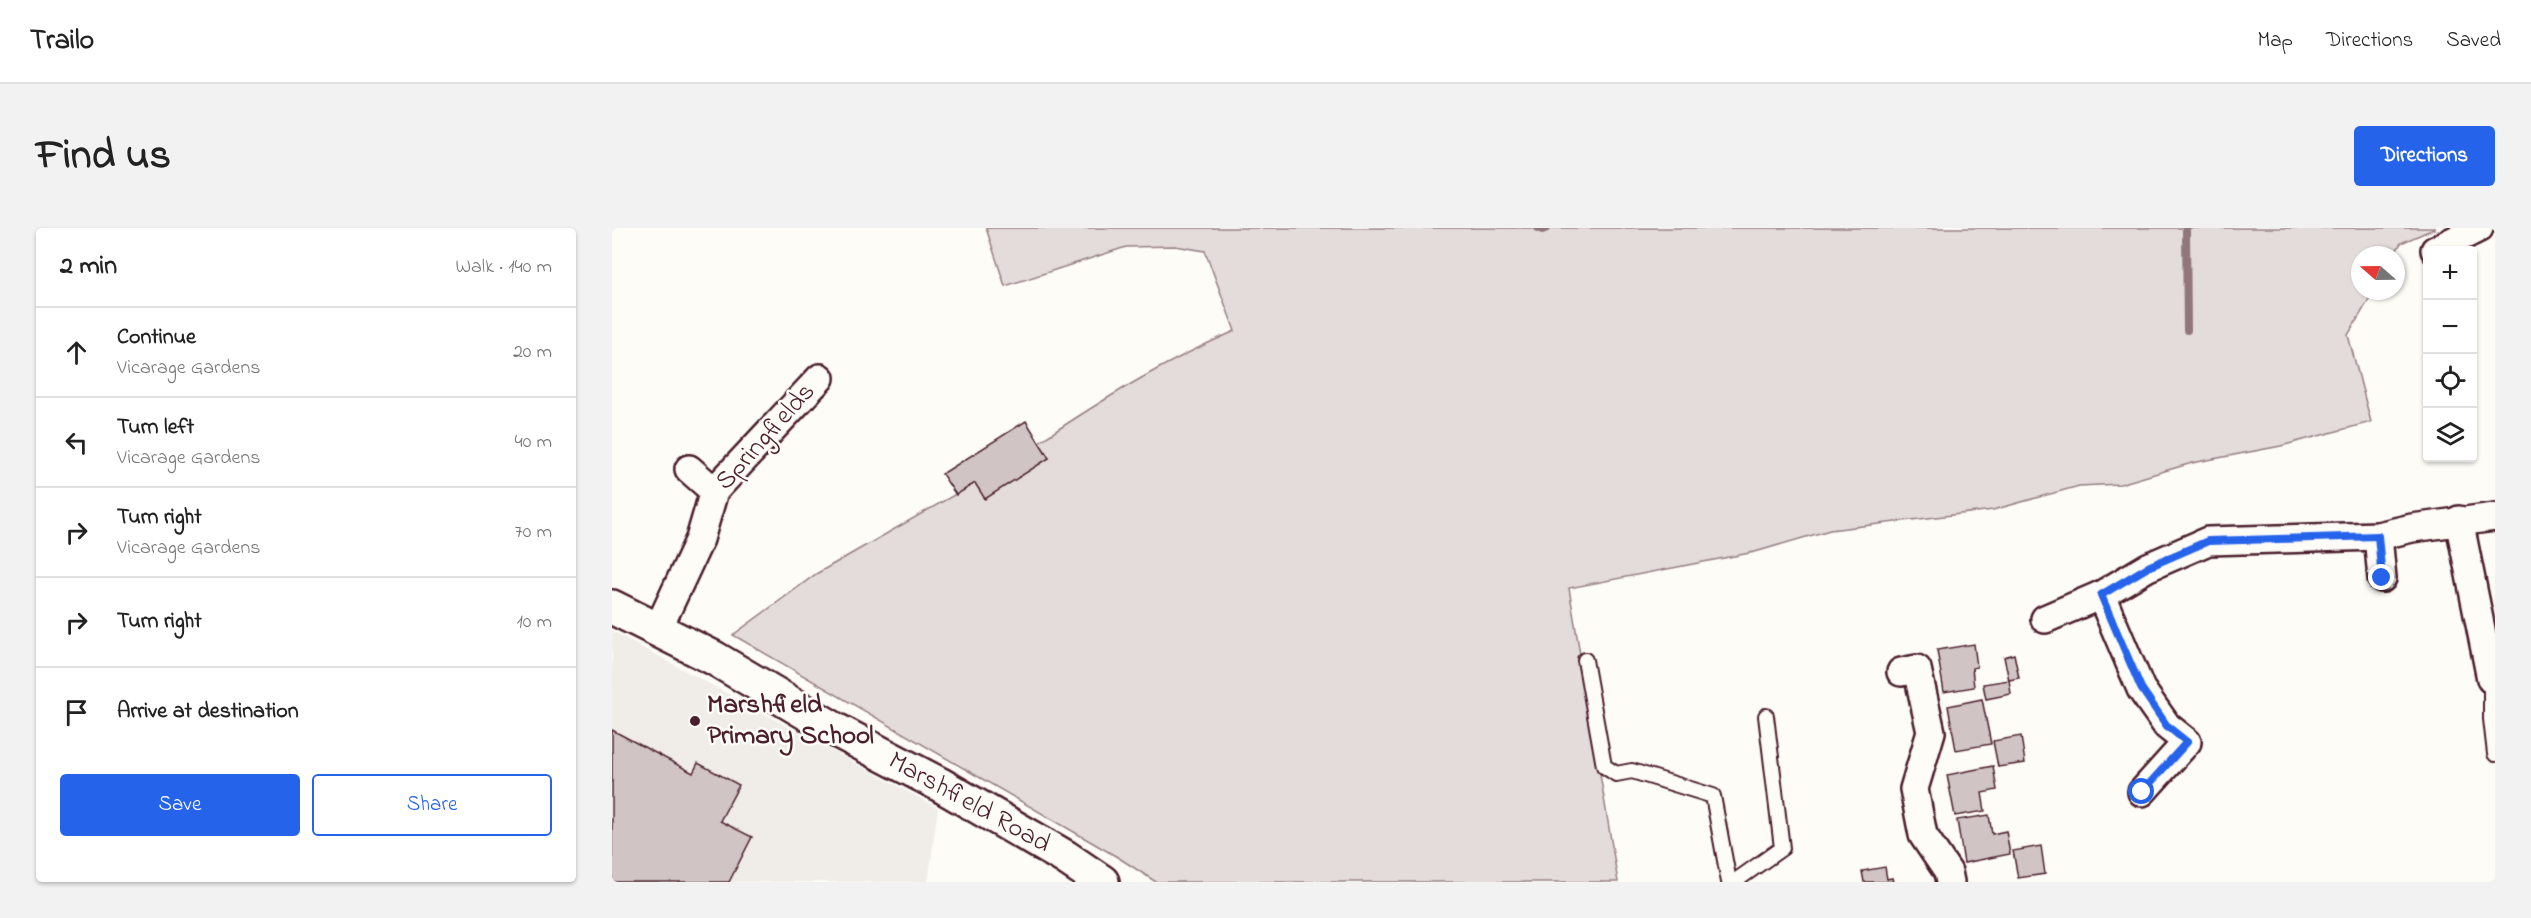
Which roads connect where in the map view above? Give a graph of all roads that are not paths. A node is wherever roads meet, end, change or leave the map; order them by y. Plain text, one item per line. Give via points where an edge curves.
1 (2479, 228) edge
2 (2443, 246) edge
3 (820, 378) dead end
4 (689, 469) dead end
5 (714, 491) junction
6 (2495, 517) edge
7 (2459, 520) junction
8 (2378, 536) junction
9 (2382, 578) dead end
10 (2101, 595) junction
11 (612, 607) edge
12 (2045, 619) dead end
13 (658, 629) junction
14 (1585, 660) dead end
15 (1901, 672) dead end
16 (2493, 679) edge
17 (1766, 716) dead end
18 (2495, 754) edge
19 (2142, 792) dead end
20 (1102, 882) edge
21 (1729, 882) edge
22 (1734, 882) edge
23 (1950, 882) edge

1 - 2 street
3 - 5 street, Springfields
4 - 5 street
5 - 13 street, Springfields via 700,539
6 - 7 street
7 - 8 street
7 - 16 street
8 - 9 street
8 - 10 street via 2208,541 2148,567
10 - 12 street
10 - 19 street via 2141,688 2167,726 2187,742
11 - 13 street, Marshfield Road
13 - 20 street, Marshfield Road via 939,784
14 - 21 lane via 1604,766 1616,774 1632,771 1713,796
15 - 23 street via 1917,669 1931,732 1914,789 1923,835 1948,872
16 - 18 lane via 2491,719
17 - 22 lane via 1782,848

